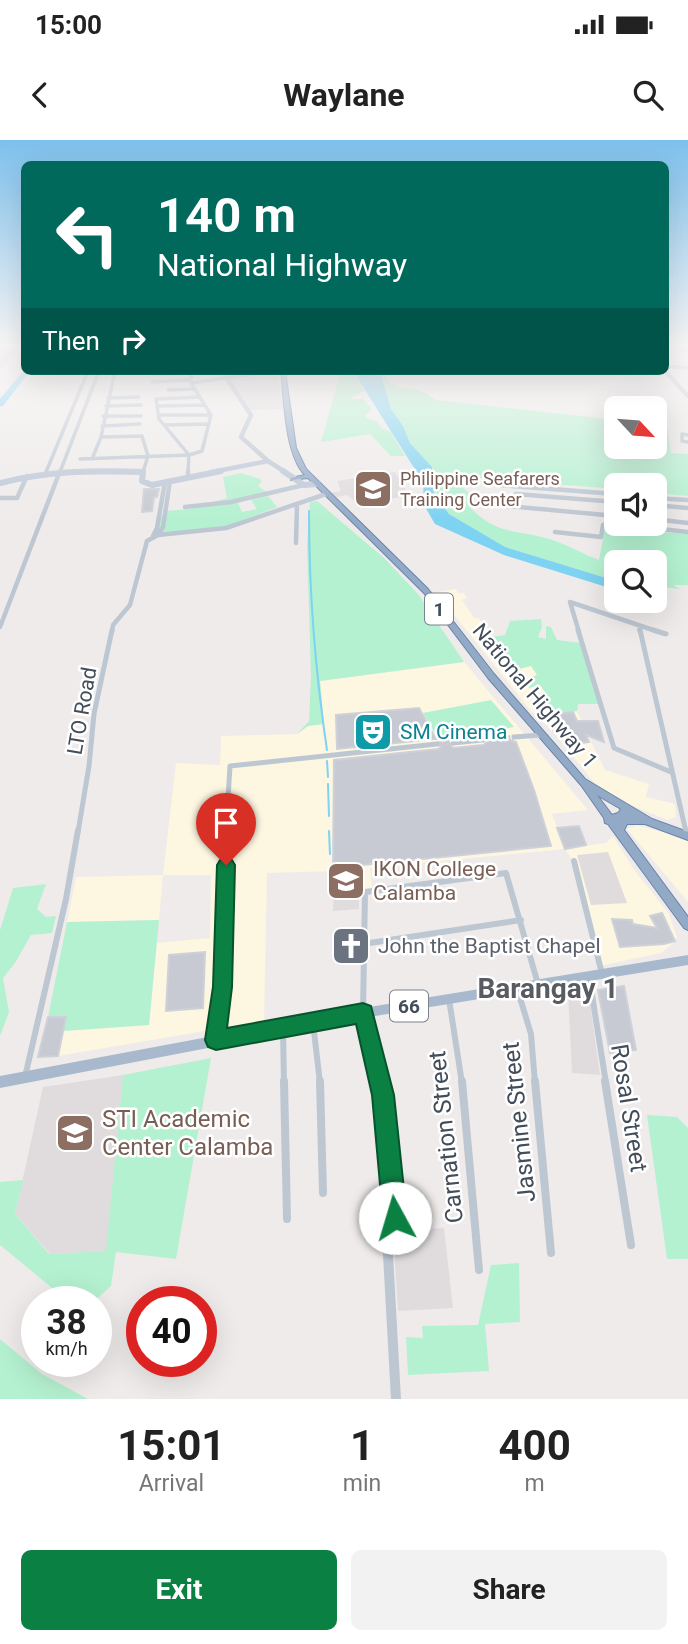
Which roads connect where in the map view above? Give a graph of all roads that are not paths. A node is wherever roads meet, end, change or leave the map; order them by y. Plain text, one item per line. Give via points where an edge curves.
1 (74, 404) edge
2 (86, 404) edge
3 (244, 404) edge
4 (287, 404) edge
5 (141, 405) dead end
6 (206, 405) joint
7 (106, 406) joint
8 (159, 406) joint
9 (160, 415) junction
10 (211, 415) junction
11 (103, 416) junction
12 (141, 416) dead end
13 (140, 424) dead end
14 (208, 424) junction
15 (164, 425) junction
16 (102, 426) junction
17 (688, 435) edge
18 (100, 437) junction
19 (688, 442) edge
20 (189, 455) junction
21 (148, 456) junction
22 (80, 459) dead end
23 (92, 459) junction
24 (268, 461) junction
25 (46, 472) junction
26 (59, 472) junction
27 (143, 472) junction
28 (27, 476) junction
29 (308, 476) junction
30 (188, 477) junction
31 (293, 479) junction
32 (167, 482) junction
33 (0, 483) edge
34 (317, 484) junction
35 (304, 485) junction
36 (500, 485) dead end
37 (604, 493) edge
38 (326, 494) junction
39 (516, 494) dead end
40 (0, 498) edge
41 (667, 499) edge
42 (688, 500) edge
43 (604, 501) edge
44 (297, 504) junction
45 (507, 506) dead end
46 (667, 506) edge
47 (185, 507) dead end
48 (688, 508) edge
49 (604, 515) edge
50 (667, 521) edge
51 (688, 523) edge
52 (688, 531) edge
53 (555, 532) dead end
54 (155, 537) junction
55 (296, 543) dead end
56 (639, 626) junction
57 (0, 627) edge
58 (666, 634) dead end
59 (541, 735) junction
60 (514, 737) tunnel mouth
61 (482, 740) tunnel mouth
62 (453, 743) tunnel mouth
63 (438, 744) tunnel mouth
64 (671, 772) junction
65 (582, 781) junction
66 (626, 809) junction
67 (608, 820) junction
68 (649, 822) junction
69 (618, 831) junction
70 (687, 835) edge
71 (574, 861) dead end
72 (521, 920) junction
73 (688, 925) edge
74 (363, 944) junction
75 (688, 960) edge
76 (602, 974) junction
77 (589, 976) junction
78 (538, 984) junction
79 (517, 988) junction
80 (449, 999) junction
81 (363, 1013) junction
82 (313, 1023) junction
83 (283, 1029) junction
84 (216, 1040) junction
85 (25, 1077) junction
86 (0, 1082) edge
87 (323, 1193) dead end
88 (287, 1219) dead end
89 (631, 1245) dead end
90 (551, 1253) dead end
91 (479, 1270) dead end
92 (396, 1399) edge

1 - 25 street
2 - 26 street
3 - 24 street via 251,415 241,437
4 - 29 highway, National Highway 1 / 1 via 293,448
5 - 7 street
6 - 8 street
6 - 10 street
7 - 11 street
8 - 9 street
9 - 10 street
9 - 15 street
10 - 14 street
11 - 12 street
11 - 16 street
13 - 16 street
14 - 15 street
14 - 20 street via 202,451
15 - 20 street
16 - 18 street
17 - 19 street via 681,434 682,441
18 - 21 street via 142,436
18 - 23 street
20 - 21 street
20 - 30 street
21 - 23 street
21 - 27 street
22 - 23 street
24 - 30 main road
24 - 31 main road
25 - 26 main road
25 - 28 main road
26 - 27 main road
26 - 57 street
27 - 32 main road via 144,483
28 - 33 main road
28 - 40 street via 17,498
29 - 31 highway
29 - 34 highway, National Highway 1 / 1
30 - 32 main road
31 - 35 main road
32 - 54 street, LTO Road
34 - 35 main road
34 - 38 highway, National Highway 1 / 1
35 - 47 street via 232,502
36 - 37 street
38 - 44 street
38 - 59 highway, National Highway 1 / 1 via 426,591
39 - 43 street
41 - 42 street
44 - 54 street via 226,528
44 - 55 street
45 - 49 street
46 - 48 street
50 - 51 street
52 - 53 street via 604,523 601,537
54 - 85 street, LTO Road via 147,541 130,605 113,625 94,714 66,899
56 - 58 street
56 - 64 street
56 - 64 street via 570,602 614,748
59 - 60 street
59 - 65 highway, National Highway 1 / 1
61 - 62 street
63 - 84 street via 230,766
64 - 70 street
65 - 66 highway, National Highway 1 / 1
65 - 67 highway
66 - 67 highway
66 - 68 highway, National Highway 1 / 1
67 - 69 highway
68 - 69 highway via 625,820
68 - 70 highway, National Highway 1 / 1
69 - 73 highway
71 - 76 street
72 - 74 street
72 - 74 street via 506,873 365,892
72 - 78 street
74 - 81 street
75 - 76 main road, 66
76 - 77 main road, 66
77 - 78 main road, 66
77 - 89 street, Rosal Street
78 - 79 main road, 66
79 - 80 main road, 66
79 - 90 street, Jasmine Street via 531,1034
80 - 81 main road, 66
80 - 91 street, Carnation Street via 464,1097
81 - 82 main road, 66
81 - 92 street via 383,1095 395,1218 387,1237
82 - 83 main road, 66
82 - 87 street via 322,1100
83 - 84 main road, 66
83 - 88 street
84 - 85 main road, 66
85 - 86 main road, 66

